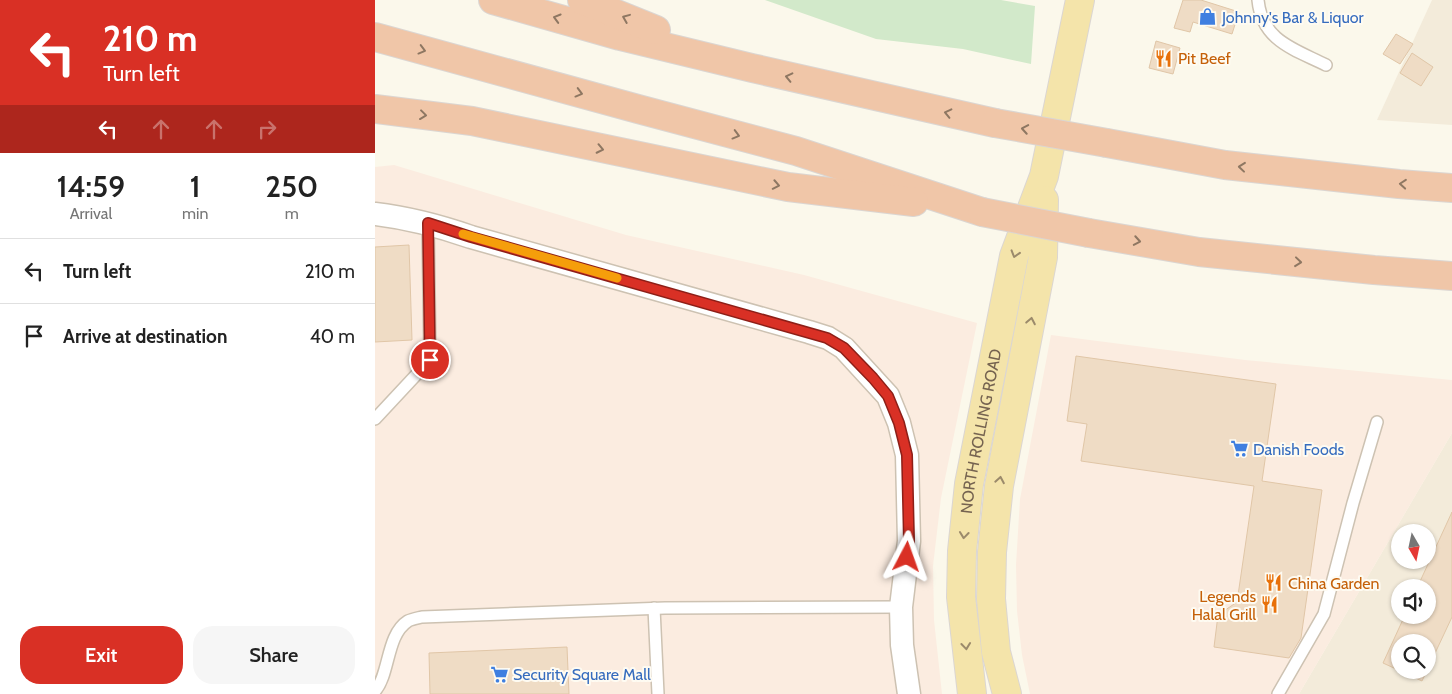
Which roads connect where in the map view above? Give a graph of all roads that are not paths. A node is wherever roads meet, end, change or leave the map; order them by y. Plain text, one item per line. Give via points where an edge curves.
1 (493, 0) edge
2 (582, 0) edge
3 (1080, 0) edge
4 (1258, 0) edge
5 (375, 37) edge
6 (1326, 65) dead end
7 (752, 68) junction
8 (375, 110) edge
9 (1044, 176) junction
10 (1452, 188) edge
11 (982, 212) junction
12 (375, 214) edge
13 (428, 223) junction
14 (1452, 276) edge
15 (375, 418) edge
16 (1377, 422) dead end
17 (901, 607) junction
18 (654, 608) junction
19 (375, 691) edge
20 (658, 694) edge
21 (909, 694) edge
22 (972, 694) edge
23 (1007, 694) edge
24 (1278, 694) edge

7 -> 1 highway via 620,36
7 -> 2 highway
3 - 9 main road, NORTH ROLLING ROAD
4 - 6 lane via 1266,29 1280,43
5 -> 11 highway via 797,151
10 -> 7 highway, bridge via 1225,165 995,123
8 -> 11 highway via 472,121 788,187
9 -> 22 main road, NORTH ROLLING ROAD via 1014,256 969,484 961,597
23 -> 9 main road, NORTH ROLLING ROAD via 995,652 992,552 999,486 1043,257
11 -> 14 highway, bridge via 1199,252
12 - 13 street
13 - 15 lane via 430,360
13 - 17 street via 809,332 844,348 888,396 907,455 909,541
16 - 24 lane via 1324,614
17 - 18 lane
17 - 21 street
18 - 19 lane via 423,616 407,622 399,631 385,663 381,684
18 - 20 lane

